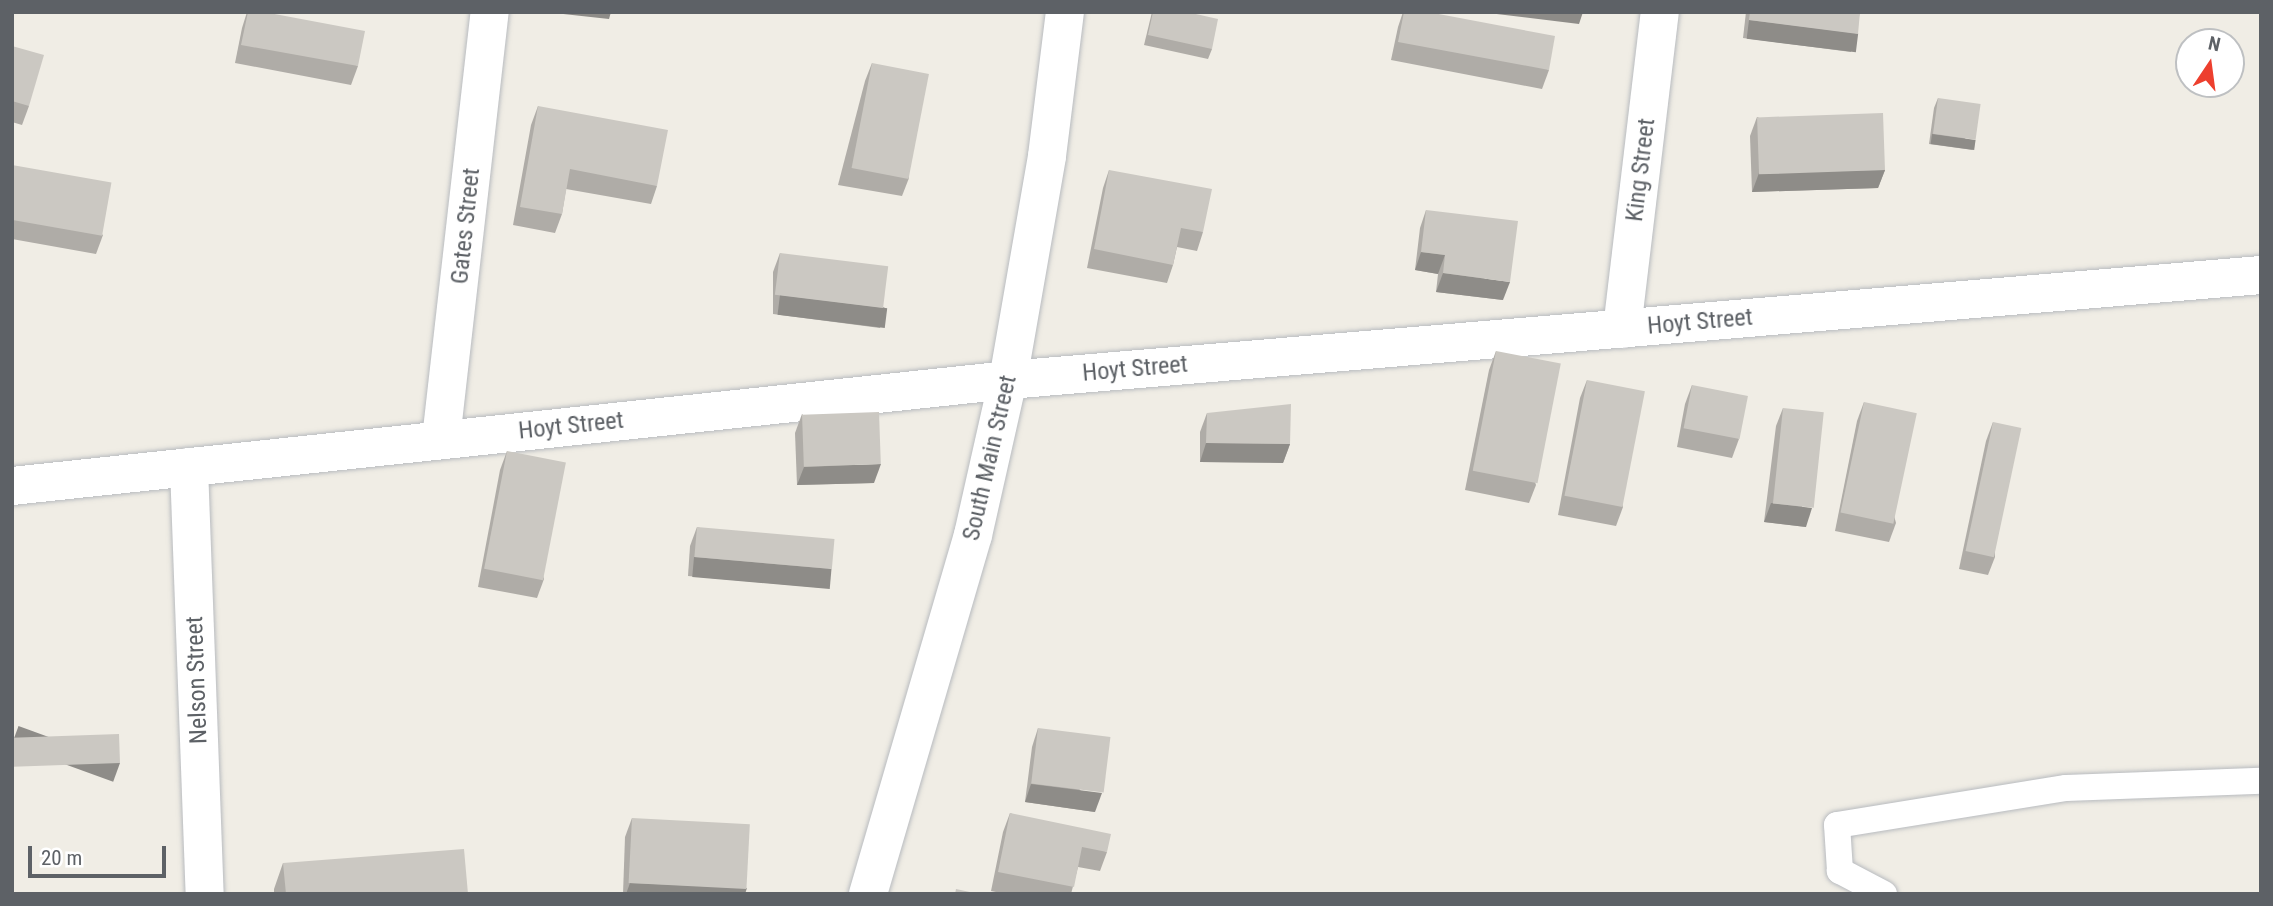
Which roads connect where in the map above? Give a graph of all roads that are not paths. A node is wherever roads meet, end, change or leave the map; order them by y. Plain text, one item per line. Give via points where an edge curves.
1 (490, 12) edge
2 (1065, 12) edge
3 (1660, 12) edge
4 (2261, 275) edge
5 (1622, 328) junction
6 (1009, 380) junction
7 (441, 439) junction
8 (189, 467) junction
9 (12, 486) edge
10 (2261, 781) edge
11 (205, 894) edge
12 (868, 894) edge
13 (1884, 894) edge

1 - 7 street, Gates Street
2 - 6 street, South Main Street via 1047,156
3 - 5 street, King Street
4 - 5 street, Hoyt Street
5 - 6 street, Hoyt Street
6 - 7 street, Hoyt Street
6 - 12 street, South Main Street via 973,536
7 - 8 street, Hoyt Street
8 - 9 street, Hoyt Street
8 - 11 street, Nelson Street
10 - 13 lane via 2066,788 1837,825 1840,871

